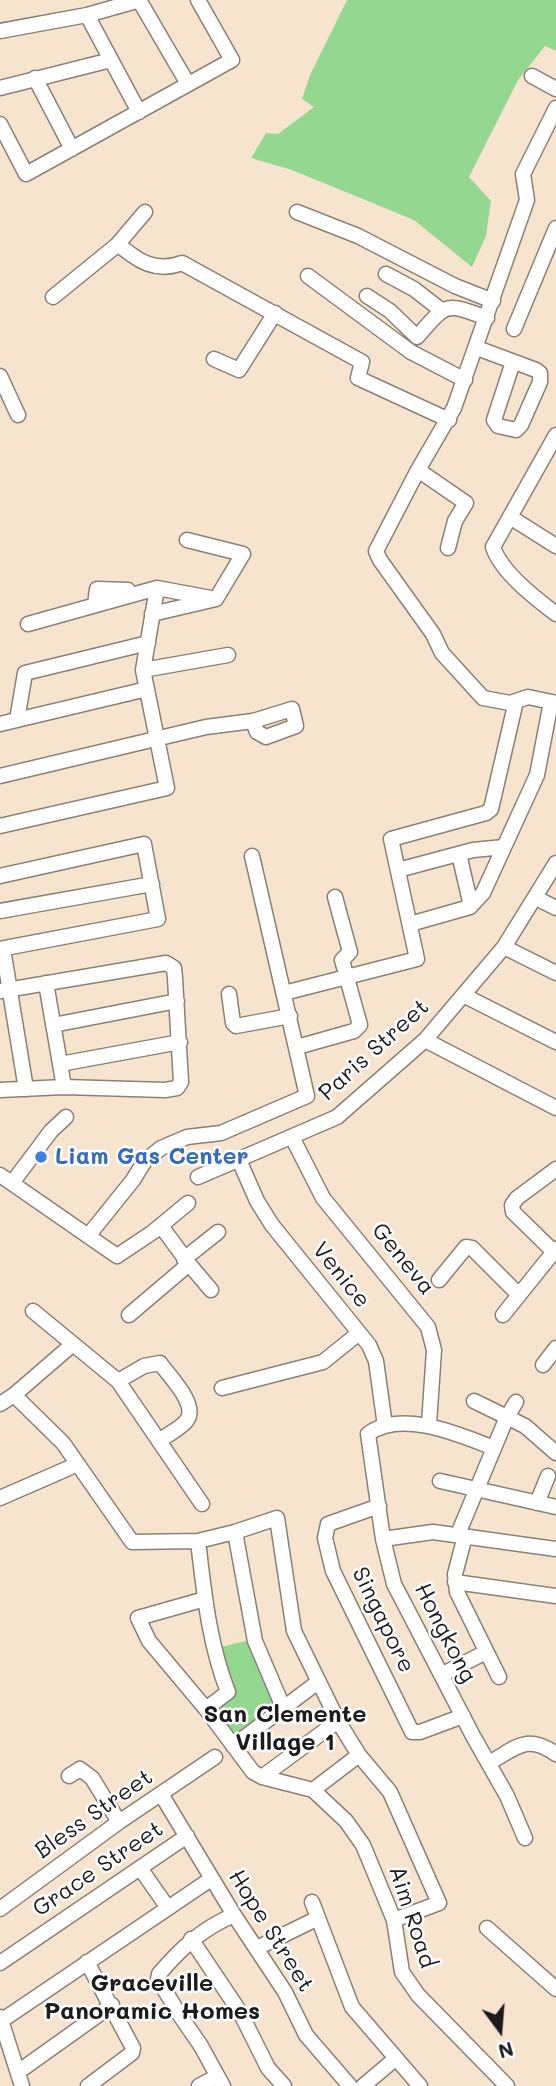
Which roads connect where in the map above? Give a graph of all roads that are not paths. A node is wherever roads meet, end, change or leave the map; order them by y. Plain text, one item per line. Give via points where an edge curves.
1 (140, 0) edge
2 (198, 0) edge
3 (87, 15) junction
4 (0, 31) edge
5 (111, 61) junction
6 (532, 76) dead end
7 (35, 78) junction
8 (188, 84) junction
9 (0, 88) edge
10 (556, 89) edge
11 (556, 108) edge
12 (139, 112) junction
13 (0, 124) edge
14 (72, 149) junction
15 (145, 212) dead end
16 (297, 212) dead end
17 (556, 228) edge
18 (117, 245) junction
19 (386, 274) dead end
20 (308, 276) dead end
21 (367, 296) dead end
22 (53, 297) dead end
23 (493, 301) junction
24 (441, 310) junction
25 (275, 313) junction
26 (487, 318) junction
27 (514, 329) dead end
28 (477, 348) junction
29 (214, 359) dead end
30 (513, 362) junction
31 (0, 376) edge
32 (465, 380) junction
33 (18, 415) dead end
34 (449, 420) junction
35 (554, 442) edge
36 (418, 470) junction
37 (510, 517) junction
38 (187, 540) dead end
39 (556, 546) edge
40 (448, 548) dead end
41 (150, 590) junction
42 (216, 599) junction
43 (152, 614) junction
44 (556, 614) edge
45 (28, 624) dead end
46 (148, 643) junction
47 (228, 655) dead end
48 (143, 670) junction
49 (147, 689) junction
50 (516, 701) junction
51 (553, 703) edge
52 (17, 720) junction
53 (253, 720) dead end
54 (0, 724) edge
55 (158, 738) junction
56 (0, 776) edge
57 (0, 826) edge
58 (504, 846) junction
59 (459, 854) junction
60 (252, 856) dead end
61 (556, 863) edge
62 (398, 870) junction
63 (0, 876) edge
64 (152, 884) junction
65 (335, 897) dead end
66 (536, 898) junction
67 (471, 906) junction
68 (556, 908) edge
69 (0, 911) edge
70 (410, 924) junction
71 (504, 947) junction
72 (2, 949) edge
73 (556, 973) edge
74 (348, 977) junction
75 (46, 983) junction
76 (4, 990) edge
77 (284, 993) junction
78 (229, 994) dead end
79 (463, 995) junction
80 (177, 1002) junction
81 (290, 1016) junction
82 (53, 1025) junction
83 (425, 1040) junction
84 (180, 1042) junction
85 (556, 1042) edge
86 (297, 1047) junction
87 (60, 1064) junction
88 (64, 1087) junction
89 (26, 1089) junction
90 (0, 1090) edge
91 (556, 1108) edge
92 (66, 1117) dead end
93 (292, 1137) junction
94 (239, 1160) junction
95 (556, 1170) edge
96 (198, 1177) dead end
97 (6, 1179) edge
98 (188, 1203) dead end
99 (160, 1226) junction
100 (218, 1233) dead end
101 (88, 1236) junction
102 (555, 1251) edge
103 (187, 1261) junction
104 (439, 1280) dead end
105 (211, 1290) dead end
106 (519, 1295) junction
107 (33, 1311) dead end
108 (129, 1315) dead end
109 (503, 1315) dead end
110 (359, 1333) junction
111 (73, 1344) junction
112 (556, 1348) edge
113 (543, 1364) dead end
114 (118, 1381) junction
115 (222, 1388) dead end
116 (14, 1395) junction
117 (474, 1401) dead end
118 (516, 1402) dead end
119 (0, 1404) edge
120 (507, 1417) junction
121 (429, 1424) junction
122 (385, 1426) junction
123 (161, 1440) junction
124 (494, 1448) junction
125 (556, 1453) edge
126 (78, 1464) junction
127 (548, 1476) dead end
128 (440, 1481) dead end
129 (476, 1490) junction
130 (0, 1498) edge
131 (537, 1503) junction
132 (202, 1504) dead end
133 (379, 1506) junction
134 (556, 1507) edge
135 (235, 1532) junction
136 (462, 1535) junction
137 (383, 1539) junction
138 (198, 1541) junction
139 (556, 1549) edge
140 (455, 1582) junction
141 (556, 1596) edge
142 (205, 1598) junction
143 (486, 1652) junction
144 (440, 1675) junction
145 (499, 1677) dead end
146 (318, 1682) junction
147 (283, 1707) junction
148 (205, 1709) junction
149 (463, 1716) junction
150 (338, 1721) junction
151 (233, 1746) junction
152 (556, 1754) edge
153 (359, 1755) junction
154 (215, 1757) dead end
155 (489, 1763) junction
156 (69, 1776) dead end
157 (262, 1777) junction
158 (313, 1790) junction
159 (161, 1794) junction
160 (119, 1822) junction
161 (187, 1836) junction
162 (525, 1838) dead end
163 (140, 1868) junction
164 (211, 1879) junction
165 (312, 1902) dead end
166 (168, 1908) junction
167 (0, 1909) edge
168 (234, 1916) junction
169 (318, 1918) junction
170 (394, 1920) junction
171 (487, 1928) dead end
172 (191, 1939) junction
173 (257, 1948) junction
174 (88, 1962) junction
175 (0, 1963) edge
176 (556, 1989) edge
177 (112, 2005) junction
178 (1, 2019) edge
179 (395, 2059) junction
180 (20, 2079) edge
181 (219, 2081) edge
182 (88, 2086) edge
183 (199, 2086) edge
184 (284, 2086) edge
185 (350, 2086) edge
186 (363, 2086) edge
187 (420, 2086) edge
188 (507, 2086) edge

1 - 3 street
1 - 8 street
2 - 8 street via 232,60
3 - 4 street
3 - 5 street
5 - 7 street
5 - 12 street
6 - 10 street
7 - 9 street
7 - 14 street
8 - 12 street
11 - 23 street via 523,174 527,200
12 - 14 street
13 - 14 street via 26,174
15 - 18 street
16 - 23 street
17 - 27 street
18 - 22 street
18 - 25 street via 159,268 182,263
19 - 24 street
20 - 32 street via 425,361
21 - 24 street via 417,337
23 - 26 street
24 - 26 street via 456,306
25 - 29 street via 239,370
25 - 34 street via 362,362 358,378
26 - 28 street
28 - 30 street
28 - 32 street
30 - 30 street via 536,370 541,379 516,430 498,426 494,420
31 - 33 street
32 - 34 street
34 - 36 street
35 - 37 street
36 - 40 street via 466,503 455,521
36 - 50 street via 376,551 442,653 483,698
37 - 39 street
37 - 44 street via 493,547 497,558
38 - 42 street via 243,554
41 - 42 street
41 - 43 street
41 - 45 street via 97,589 95,605
42 - 43 street
43 - 46 street
46 - 48 street
46 - 52 street via 25,673
47 - 48 street
48 - 49 street
49 - 52 street
49 - 55 street
50 - 51 street via 528,697
50 - 62 street via 491,809 391,839
51 - 58 street via 537,775
52 - 54 street
53 - 55 street
55 - 56 street
55 - 57 street via 167,788
58 - 59 street
58 - 67 street
59 - 62 street
59 - 67 street
60 - 77 street
61 - 66 street, Paris Street
62 - 70 street
63 - 64 street via 144,844
64 - 69 street
64 - 72 street via 158,919
65 - 74 street via 350,952 342,960
66 - 68 street
66 - 71 street, Paris Street
67 - 70 street
70 - 74 street via 417,959
71 - 73 street
71 - 79 street, Paris Street
72 - 76 street
74 - 77 street
74 - 86 street via 359,1026
75 - 76 street
75 - 80 street via 166,963 174,968
75 - 82 street
76 - 89 street
77 - 81 street
78 - 81 street via 236,1026
79 - 83 street, Paris Street
79 - 85 street
80 - 82 street
80 - 84 street
81 - 86 street
82 - 87 street
83 - 91 street
83 - 93 street, Paris Street via 337,1117
84 - 87 street
84 - 88 street via 181,1082 177,1088
86 - 101 street via 307,1096 221,1133 187,1137 161,1148 144,1162
87 - 88 street
88 - 89 street
89 - 90 street
92 - 97 street
93 - 94 street, Paris Street
93 - 121 street, Geneva via 323,1198 428,1327 434,1350
94 - 96 street, Paris Street
94 - 110 street, Venice via 272,1225
95 - 102 street via 512,1205 513,1212
97 - 101 street
98 - 99 street
99 - 101 street via 117,1256
99 - 103 street
100 - 103 street
102 - 106 street
103 - 105 street
103 - 108 street
104 - 106 street via 466,1247 472,1248
106 - 109 street
107 - 111 street
110 - 115 street via 323,1362
110 - 122 street, Venice via 376,1361
111 - 114 street
111 - 116 street
112 - 113 street
114 - 123 street
114 - 123 street via 144,1366 160,1363 188,1401 187,1421
116 - 119 street
116 - 126 street
117 - 120 street
118 - 120 street
120 - 124 street
120 - 125 street via 535,1433
121 - 122 street
121 - 124 street
122 - 133 street, Hongkong via 368,1434
123 - 132 street
124 - 129 street
126 - 130 street
126 - 138 street via 132,1542
127 - 131 street
128 - 129 street
129 - 131 street
129 - 136 street
131 - 134 street
133 - 137 street, Hongkong
133 - 149 street, Singapore via 328,1524 325,1538 333,1571 412,1732
135 - 138 street
135 - 146 street via 277,1518 294,1631
135 - 147 street via 255,1641
136 - 137 street via 433,1532
136 - 139 street
136 - 140 street
137 - 144 street, Hongkong via 394,1584
138 - 142 street
140 - 141 street
140 - 143 street
142 - 148 street via 218,1666 228,1692
142 - 148 street via 138,1618 149,1641
143 - 144 street
143 - 145 street
144 - 149 street, Hongkong
146 - 147 street
146 - 150 street
147 - 151 street
148 - 151 street
149 - 155 street, Hongkong
150 - 153 street
150 - 157 street
151 - 157 street
152 - 155 street via 534,1742
153 - 158 street
153 - 170 street via 390,1791 439,1903
154 - 159 street, Bless Street
155 - 162 street, Hongkong
156 - 160 street via 80,1769 92,1778
157 - 158 street, Aim Road
158 - 170 street, Aim Road via 346,1821 363,1845
159 - 160 street, Bless Street
159 - 161 street, Hope Street
160 - 167 street, Bless Street
161 - 163 street, Grace Street
161 - 164 street, Hope Street
163 - 166 street
163 - 175 street, Grace Street
164 - 166 street
164 - 168 street, Hope Street
165 - 169 street
166 - 174 street
168 - 172 street
168 - 173 street, Hope Street
169 - 173 street
169 - 179 street via 352,2007
170 - 188 street, Aim Road via 402,1972 418,1995
171 - 176 street
172 - 181 street via 159,1979
172 - 184 street via 240,2012 268,2068
173 - 185 street, Hope Street via 306,2035
174 - 177 street
174 - 178 street
177 - 180 street
177 - 182 street via 133,2051
178 - 180 street
179 - 186 street
179 - 187 street
181 - 183 street

